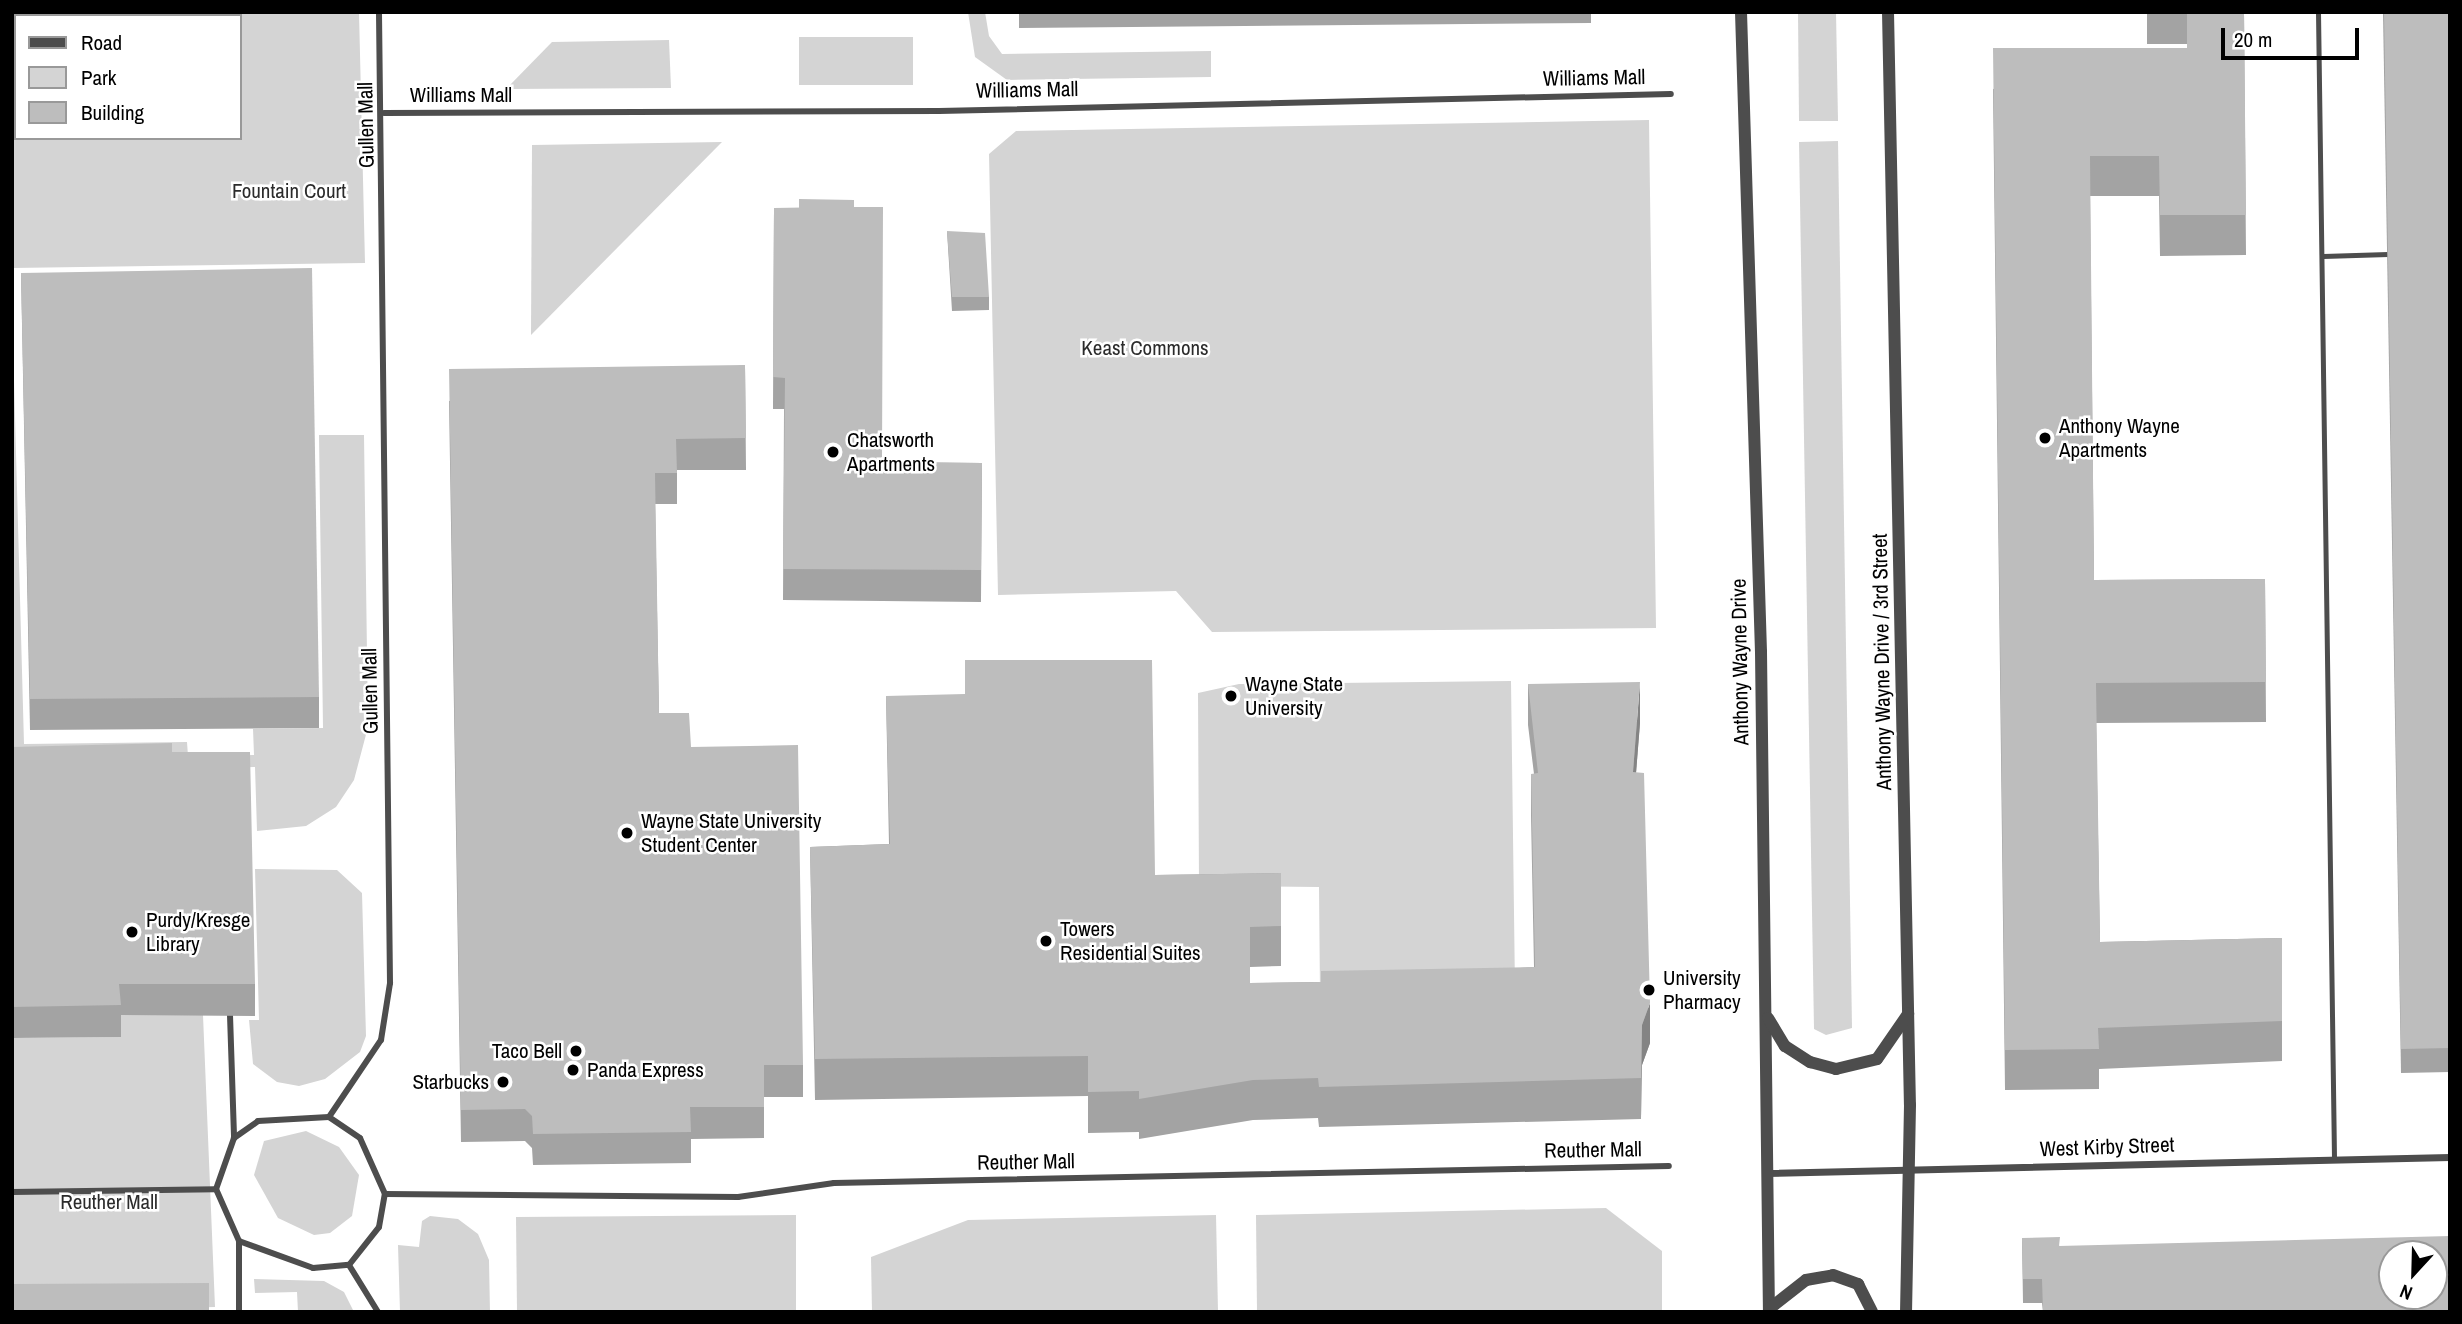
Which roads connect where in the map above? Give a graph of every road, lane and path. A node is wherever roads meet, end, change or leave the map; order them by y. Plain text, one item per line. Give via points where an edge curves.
1 (379, 12) edge
2 (1741, 12) edge
3 (1888, 12) edge
4 (2318, 12) edge
5 (1671, 94) dead end
6 (384, 113) junction
7 (2388, 254) edge
8 (2323, 256) junction
9 (1763, 1001) junction
10 (1908, 1013) junction
11 (230, 1015) edge
12 (329, 1117) junction
13 (234, 1138) junction
14 (2450, 1157) edge
15 (2334, 1158) junction
16 (1669, 1166) dead end
17 (1910, 1169) junction
18 (1766, 1173) junction
19 (216, 1189) junction
20 (12, 1192) edge
21 (385, 1194) junction
22 (239, 1241) junction
23 (349, 1265) junction
24 (1769, 1311) edge
25 (239, 1312) edge
26 (378, 1312) edge
27 (1871, 1312) edge
28 (1906, 1312) edge

1 - 6 street, Gullen Mall
2 - 9 street, Anthony Wayne Drive via 1760,652
3 - 10 street, Anthony Wayne Drive / 3rd Street
4 - 8 lane
5 - 6 street, Williams Mall via 939,111
6 - 12 street, Gullen Mall via 389,1003 381,1041
7 - 8 lane
8 - 15 lane
9 - 10 street via 1772,1031 1785,1046 1836,1069 1877,1059
9 - 18 street, Anthony Wayne Drive
10 - 17 street, Anthony Wayne Drive / 3rd Street
11 - 13 street
12 - 13 street via 258,1121
12 - 21 street via 360,1138
13 - 19 street
14 - 15 street, West Kirby Street
15 - 17 street, West Kirby Street
16 - 21 street, Reuther Mall via 834,1183 738,1197
17 - 18 street, West Kirby Street
17 - 28 street, Anthony Wayne Drive / 3rd Street
18 - 24 street, Anthony Wayne Drive
19 - 20 street
19 - 22 street
21 - 23 street via 379,1227
22 - 23 street via 313,1268
22 - 25 street
23 - 26 street
24 - 27 street via 1806,1280 1833,1275 1858,1284

